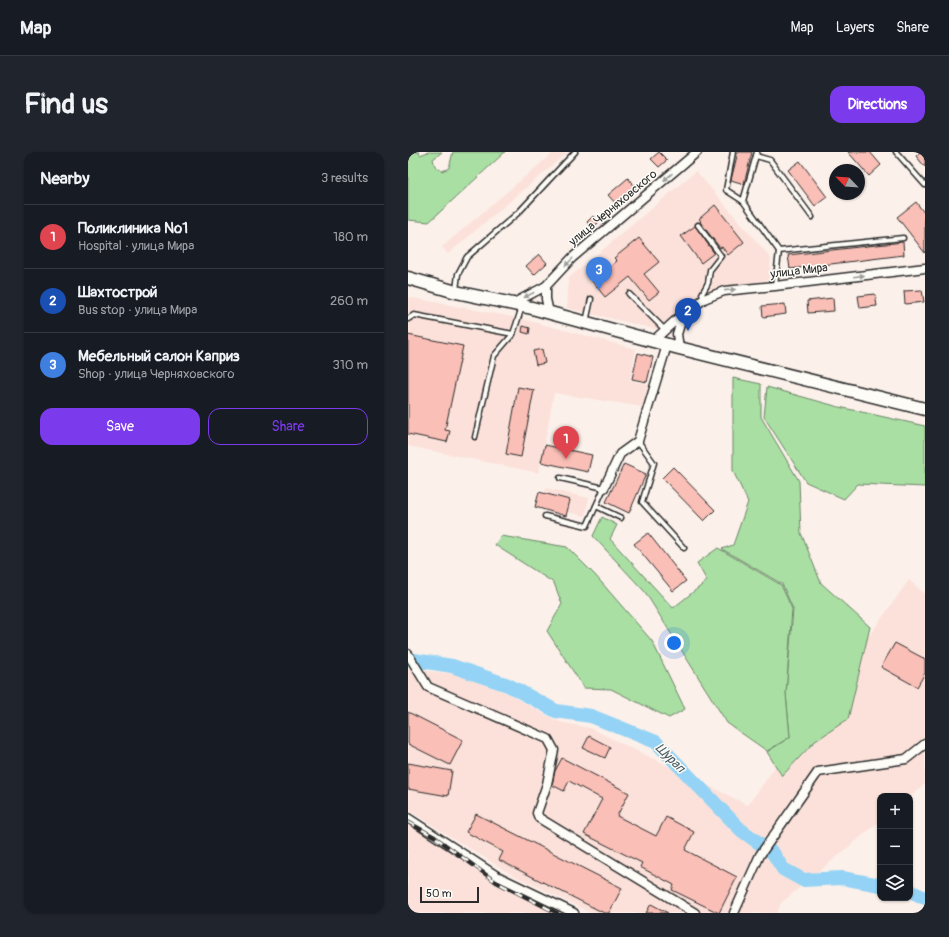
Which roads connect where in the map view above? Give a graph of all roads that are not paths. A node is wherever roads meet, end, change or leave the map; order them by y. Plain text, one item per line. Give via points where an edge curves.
1 (575, 152) edge
2 (697, 152) edge
3 (733, 152) edge
4 (896, 152) edge
5 (757, 154) edge
6 (925, 185) edge
7 (743, 201) junction
8 (812, 217) dead end
9 (698, 225) dead end
10 (903, 238) dead end
11 (779, 250) junction
12 (925, 268) edge
13 (408, 278) edge
14 (546, 286) junction
15 (775, 286) junction
16 (456, 292) junction
17 (629, 294) dead end
18 (591, 299) dead end
19 (704, 299) junction
20 (517, 305) junction
21 (549, 313) junction
22 (683, 315) junction
23 (408, 319) edge
24 (585, 323) junction
25 (665, 330) junction
26 (514, 334) junction
27 (652, 342) junction
28 (673, 347) junction
29 (925, 409) edge
30 (475, 437) dead end
31 (638, 441) junction
32 (560, 478) dead end
33 (604, 488) junction
34 (596, 506) junction
35 (545, 516) dead end
36 (621, 518) dead end
37 (684, 548) dead end
38 (408, 654) edge
39 (925, 744) edge
40 (408, 818) edge
41 (574, 913) edge
42 (695, 913) edge
43 (734, 913) edge

1 - 16 lane via 519,212 468,258 458,274
2 -> 14 street, улица Черняховского via 572,258
3 - 7 lane via 726,190
4 - 6 lane
5 - 7 lane
5 - 8 lane via 770,160
7 - 11 lane
9 - 19 lane via 721,256 710,270 702,294
10 - 11 lane
11 - 15 lane
15 -> 12 street, улица Мира
13 - 16 main road
14 -> 20 street, улица Черняховского
14 - 21 street
19 -> 15 street, улица Мира via 724,291
16 - 20 main road
17 - 25 lane
18 - 24 lane
19 - 22 street, улица Мира
20 - 21 main road
20 - 26 lane
21 - 24 main road
22 - 25 street, улица Мира
22 - 28 street
23 - 26 lane via 414,314
24 - 27 main road
25 - 27 street, улица Мира
26 - 30 lane via 494,356
27 - 28 main road
28 - 29 main road
28 - 31 street
31 - 33 street via 620,454
31 - 37 lane via 654,463 642,502
32 - 33 lane
33 - 34 lane
34 - 35 lane via 587,526
34 - 36 lane
38 - 42 street via 428,687 548,739 554,750 537,813 539,818
39 - 43 street via 906,759 818,772 760,855
40 - 41 street via 497,876

